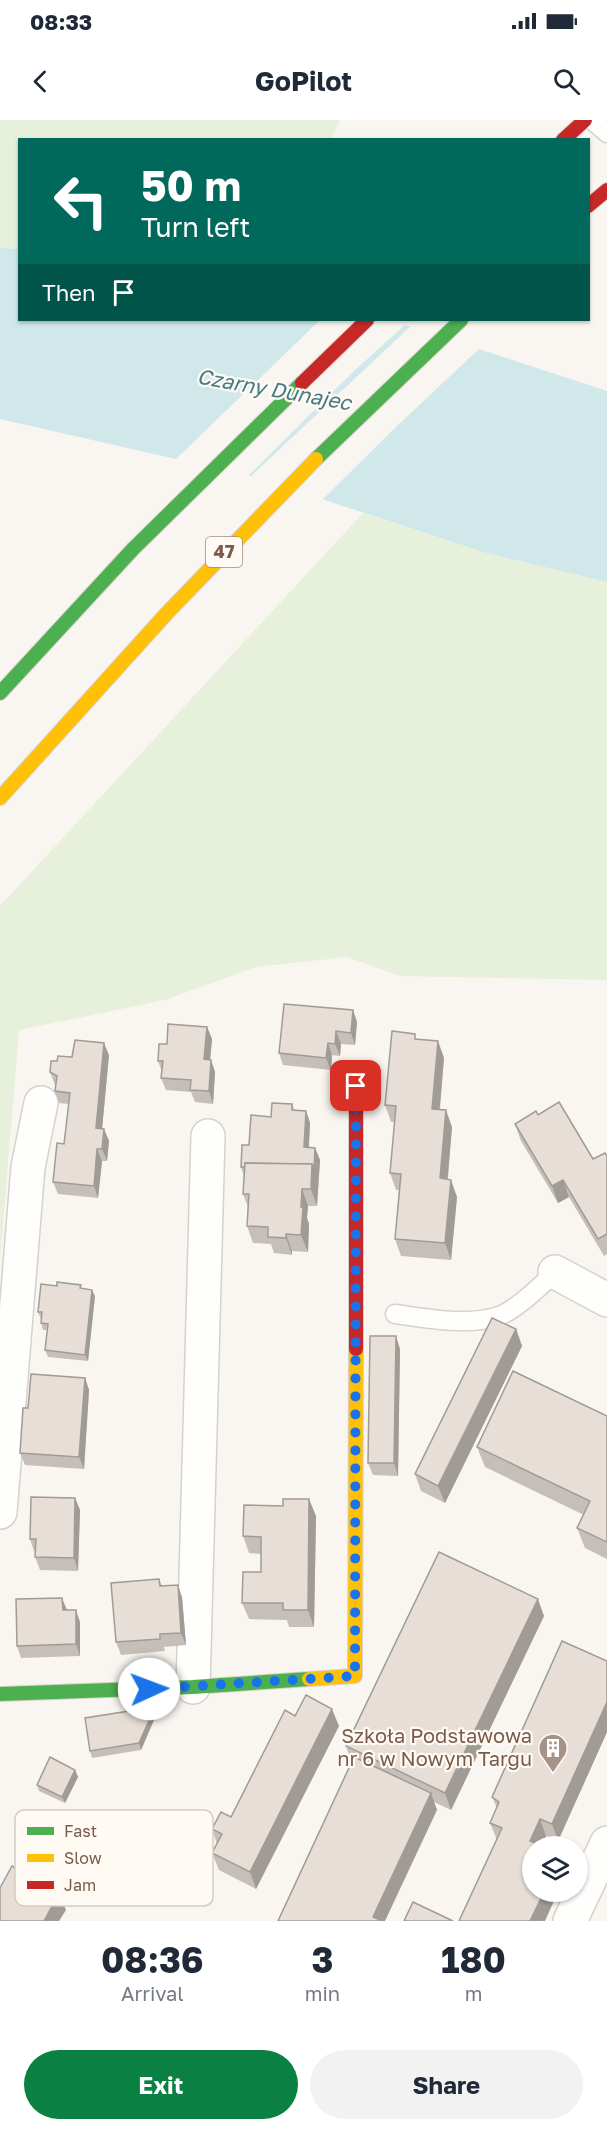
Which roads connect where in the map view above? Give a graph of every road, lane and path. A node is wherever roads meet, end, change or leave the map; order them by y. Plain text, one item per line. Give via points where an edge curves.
1 (585, 120) edge
2 (592, 120) edge
3 (607, 133) edge
4 (565, 138) edge
5 (607, 190) edge
6 (590, 204) edge
7 (366, 321) edge
8 (460, 321) edge
9 (0, 693) edge
10 (0, 798) edge
11 (356, 1086) dead end
12 (41, 1103) dead end
13 (208, 1136) dead end
14 (555, 1272) joint
15 (607, 1300) edge
16 (394, 1314) dead end
17 (0, 1512) edge
18 (193, 1687) junction
19 (0, 1694) edge
20 (603, 1861) edge
21 (570, 1921) edge

1 - 4 main road
2 - 3 lane
5 - 6 main road
7 - 9 main road via 127,557
8 - 10 main road, 47 via 331,443 203,574
11 - 18 main road via 355,1676
12 - 17 street via 28,1167
13 - 18 street
14 - 15 street
14 - 16 lane via 530,1296 497,1317 454,1321
18 - 19 main road
20 - 21 street

